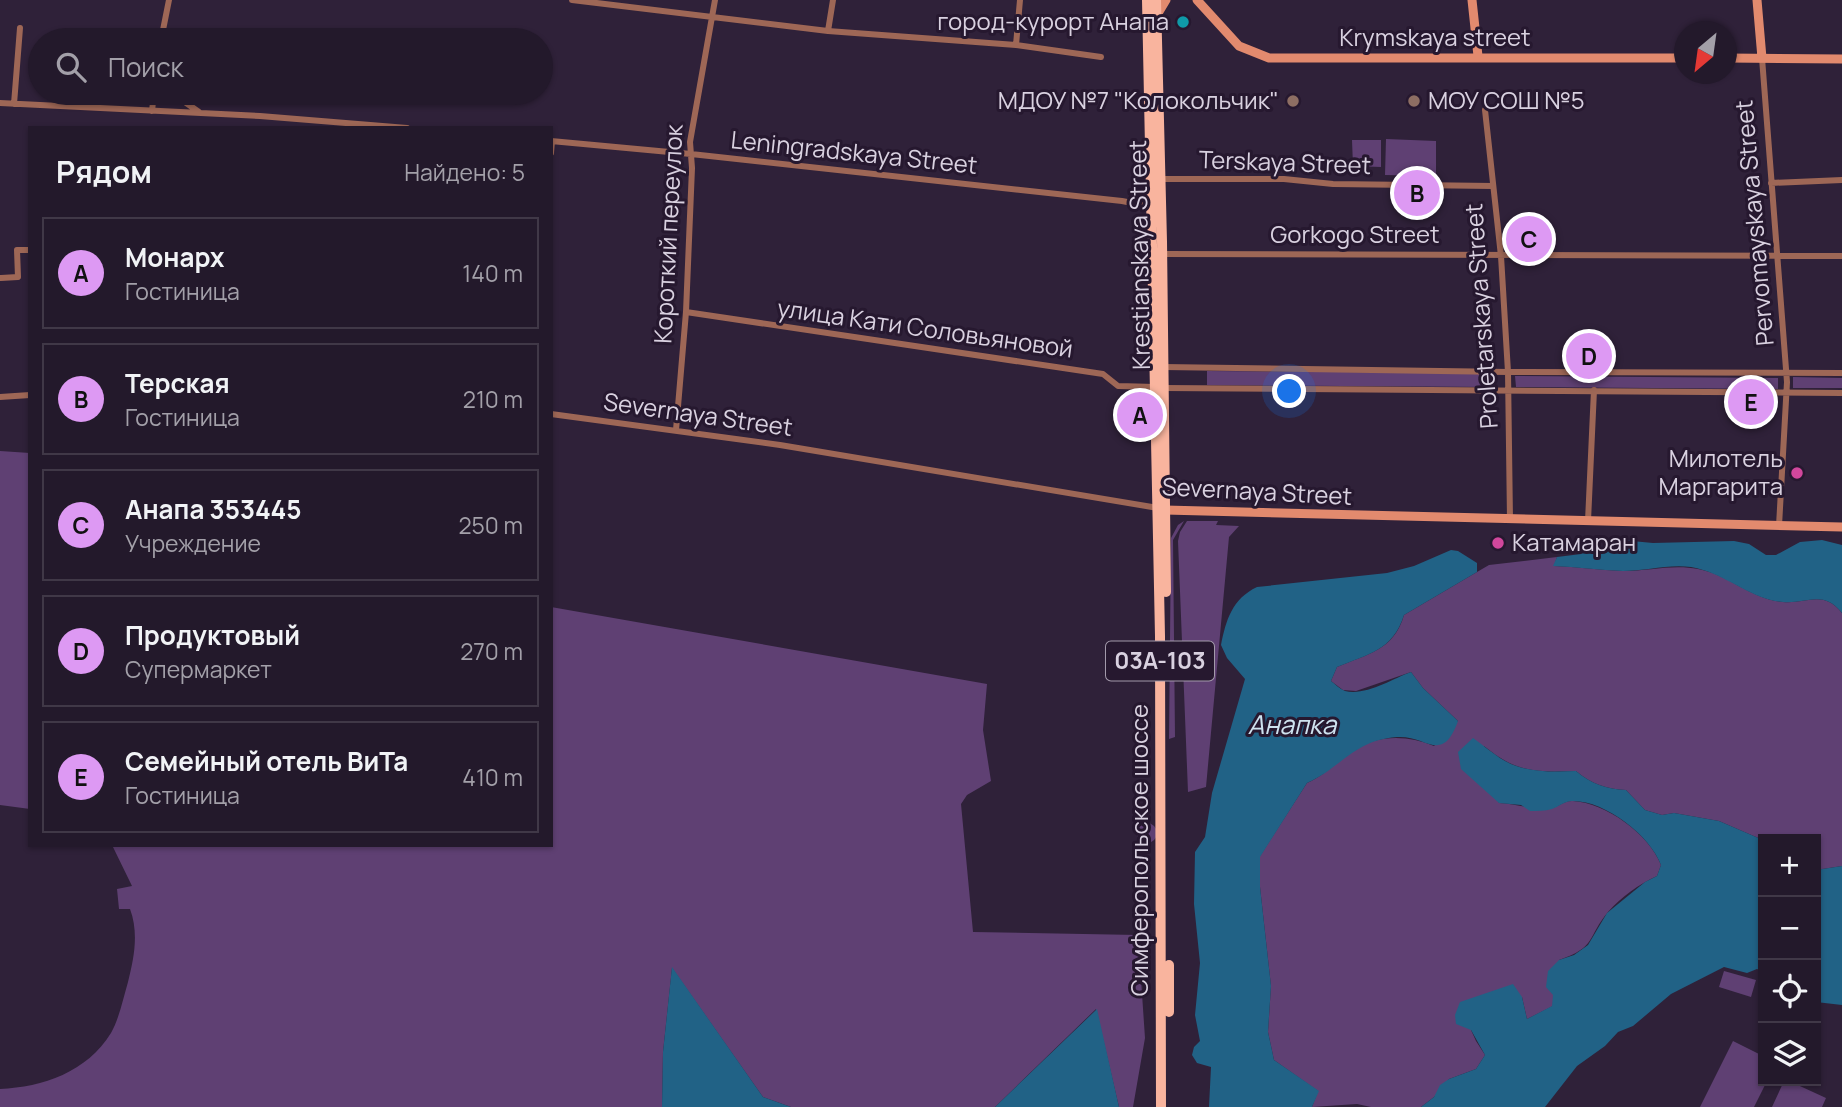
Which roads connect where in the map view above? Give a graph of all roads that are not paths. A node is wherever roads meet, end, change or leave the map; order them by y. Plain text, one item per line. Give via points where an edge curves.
1 (169, 0) edge
2 (572, 0) edge
3 (715, 0) edge
4 (833, 0) edge
5 (1020, 0) edge
6 (1147, 0) edge
7 (1156, 0) edge
8 (1166, 0) edge
9 (1189, 0) edge
10 (1197, 0) edge
11 (1472, 0) edge
12 (1757, 0) edge
13 (1204, 8) junction
14 (712, 16) junction
15 (1156, 20) junction
16 (20, 28) dead end
17 (163, 28) edge
18 (828, 31) junction
19 (1016, 45) junction
20 (1478, 56) junction
21 (1101, 57) dead end
22 (1674, 58) edge
23 (1737, 58) edge
24 (1762, 58) junction
25 (1842, 59) edge
26 (0, 103) edge
27 (15, 104) junction
28 (28, 105) edge
29 (35, 105) edge
30 (153, 105) edge
31 (172, 105) edge
32 (189, 105) edge
33 (1485, 110) dead end
34 (152, 111) junction
35 (167, 111) junction
36 (201, 113) junction
37 (380, 126) edge
38 (553, 141) edge
39 (691, 154) junction
40 (1160, 180) junction
41 (1842, 180) edge
42 (1770, 183) junction
43 (1493, 186) junction
44 (1153, 207) junction
45 (28, 250) edge
46 (1162, 254) junction
47 (1777, 255) junction
48 (1501, 256) junction
49 (1842, 256) edge
50 (1, 278) edge
51 (686, 312) junction
52 (1163, 367) junction
53 (1508, 372) junction
54 (1787, 373) junction
55 (1842, 373) edge
56 (1159, 387) junction
57 (1507, 389) junction
58 (1594, 390) junction
59 (1787, 392) junction
60 (1842, 393) edge
61 (28, 395) edge
62 (0, 397) edge
63 (553, 414) edge
64 (676, 430) junction
65 (1161, 509) junction
66 (1510, 520) junction
67 (1588, 521) junction
68 (1779, 526) junction
69 (1842, 527) edge
70 (1165, 847) junction
71 (1161, 1107) edge
72 (1167, 1107) edge

1 - 17 street
2 - 14 street
3 - 14 street, Короткий переулок
4 - 18 street
5 - 19 street
6 - 44 main road, Krestianskaya Street / 03А-103
7 - 15 main road, Krestianskaya Street / 03А-103
8 - 15 street
9 - 13 street, Krymskaya street
10 - 13 street, Krymskaya street
11 - 20 street
12 - 24 street, Pervomayskaya Street
13 - 20 street, Krymskaya street via 1239,46 1269,58
14 - 18 street
14 - 39 street, Короткий переулок
15 - 40 main road, Krestianskaya Street / 03А-103
16 - 27 street
18 - 19 street
19 - 21 street
20 - 22 street, Krymskaya street
23 - 24 street
24 - 25 street
24 - 42 street, Pervomayskaya Street
26 - 27 street
27 - 28 street
29 - 34 street
30 - 34 street
31 - 35 street
32 - 36 street
33 - 43 street, Proletarskaya Street
34 - 35 street
35 - 36 street
36 - 37 street
38 - 39 street, Leningradskaya Street
39 - 44 street, Leningradskaya Street
39 - 51 street, Короткий переулок
40 - 43 street, Terskaya Street
40 - 46 main road, Krestianskaya Street / 03А-103
41 - 42 street
42 - 47 street, Pervomayskaya Street
43 - 48 street, Proletarskaya Street
44 - 56 main road, Krestianskaya Street / 03А-103
45 - 50 street via 17,250 18,277
46 - 48 street, Gorkogo Street
46 - 52 main road, Krestianskaya Street / 03А-103
47 - 48 street, Gorkogo Street
47 - 49 street, Gorkogo Street
47 - 54 street, Pervomayskaya Street
48 - 53 street, Proletarskaya Street
51 - 56 street, улица Кати Соловьяновой via 1103,374 1118,386
51 - 64 street, Короткий переулок
52 - 53 street
52 - 56 main road, Krestianskaya Street / 03А-103
53 - 54 street
53 - 57 street, Proletarskaya Street
54 - 55 street
54 - 59 street, Pervomayskaya Street
56 - 57 street, улица Кати Соловьяновой
56 - 65 main road, Krestianskaya Street / 03А-103
57 - 58 street, улица Кати Соловьяновой
57 - 66 street, Proletarskaya Street
58 - 59 street, улица Кати Соловьяновой
58 - 67 street
59 - 60 street, улица Кати Соловьяновой
59 - 68 street, Pervomayskaya Street
61 - 62 street
63 - 64 street, Severnaya Street
64 - 65 street, Severnaya Street
65 - 66 street, Severnaya Street
65 - 70 main road, Симферопольское шоссе / 03А-103
66 - 67 street, Severnaya Street
67 - 68 street, Severnaya Street
68 - 69 street, Severnaya Street
70 - 71 main road, Симферопольское шоссе / 03А-103
70 - 72 main road, Симферопольское шоссе / 03А-103 via 1170,990

